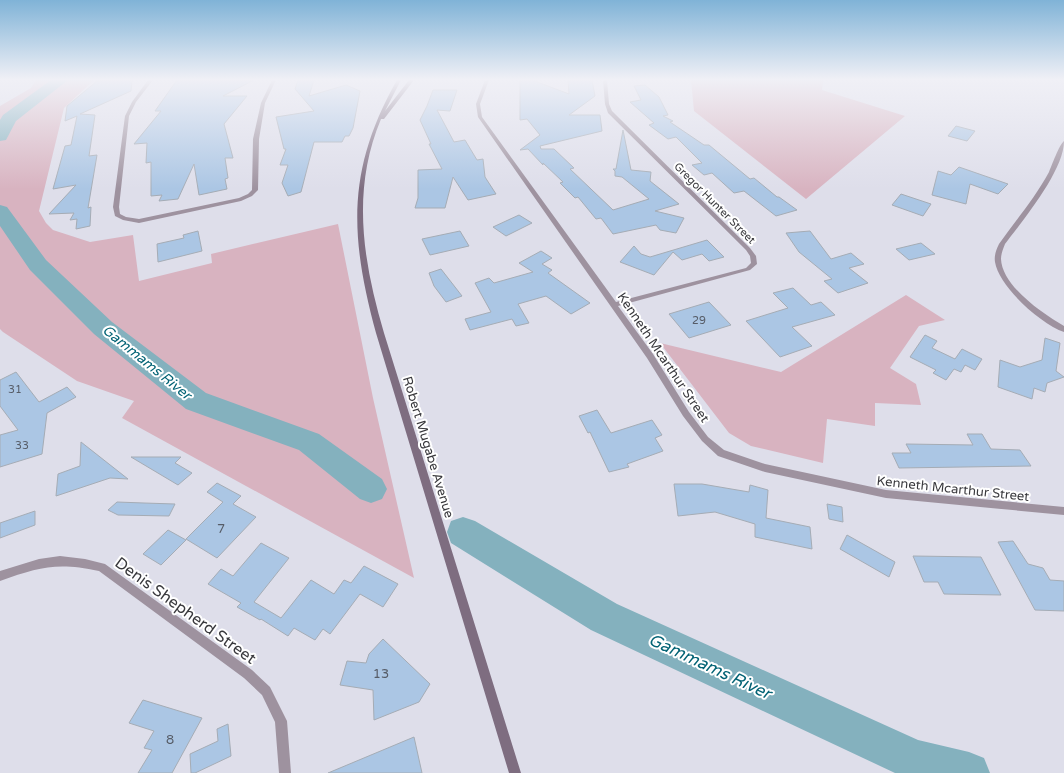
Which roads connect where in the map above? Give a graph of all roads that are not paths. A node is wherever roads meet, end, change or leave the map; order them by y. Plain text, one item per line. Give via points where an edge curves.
1 (127, 116) edge
2 (260, 116) edge
3 (379, 116) edge
4 (382, 116) edge
5 (480, 116) edge
6 (614, 116) edge
7 (376, 124) junction
8 (1064, 143) edge
9 (614, 304) junction
10 (1064, 329) edge
11 (1064, 511) edge
12 (0, 576) edge
13 (285, 773) edge
14 (515, 773) edge

1 - 2 street via 116,207 117,215 139,221 250,195 255,190 256,139
3 - 7 main road, Robert Mugabe Avenue
4 - 7 main road, Robert Mugabe Avenue
5 - 9 street, Kenneth Mcarthur Street
6 - 9 street, Gregor Hunter Street via 748,249 754,256 754,264 748,269
7 - 14 main road, Robert Mugabe Avenue via 365,161 360,194 359,214 364,268 380,333
8 - 10 street via 1040,194 1002,244 998,262 1002,274 1016,292 1033,308
9 - 11 street, Kenneth Mcarthur Street via 686,414 705,439 722,453 765,468 886,494
12 - 13 street, Denis Shepherd Street via 40,562 62,560 101,567 248,674 266,691 281,721

